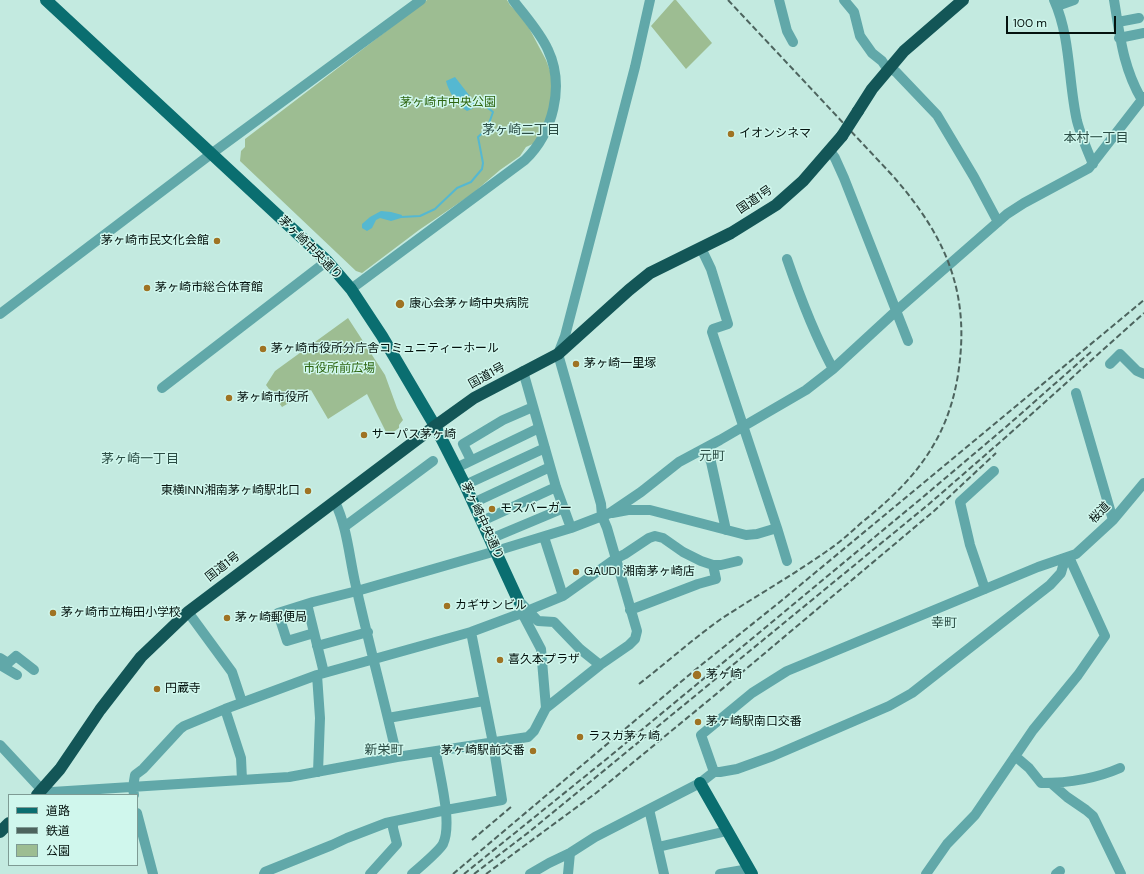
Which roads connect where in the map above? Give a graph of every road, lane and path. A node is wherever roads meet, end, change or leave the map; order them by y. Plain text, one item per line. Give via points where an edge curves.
1 (46, 0) edge
2 (421, 0) edge
3 (513, 0) edge
4 (650, 0) edge
5 (779, 0) edge
6 (844, 0) edge
7 (963, 0) edge
8 (1074, 0) edge
9 (1114, 0) edge
10 (1055, 3) edge
11 (1139, 18) dead end
12 (1118, 22) junction
13 (1144, 33) edge
14 (1119, 38) junction
15 (792, 42) dead end
16 (889, 69) junction
17 (1143, 98) edge
18 (830, 151) junction
19 (211, 154) junction
20 (1093, 164) junction
21 (998, 222) junction
22 (701, 248) junction
23 (787, 259) dead end
24 (327, 261) junction
25 (351, 290) junction
26 (896, 311) junction
27 (0, 314) edge
28 (908, 341) dead end
29 (558, 354) junction
30 (1110, 364) dead end
31 (833, 369) junction
32 (523, 372) junction
33 (1144, 374) edge
34 (162, 388) dead end
35 (1076, 393) dead end
36 (533, 407) junction
37 (435, 426) junction
38 (744, 426) junction
39 (539, 428) junction
40 (545, 448) junction
41 (705, 448) junction
42 (471, 460) junction
43 (433, 461) dead end
44 (550, 466) junction
45 (456, 468) junction
46 (994, 471) dead end
47 (1144, 483) edge
48 (465, 485) junction
49 (556, 487) junction
50 (335, 502) junction
51 (473, 503) junction
52 (564, 508) junction
53 (606, 514) junction
54 (1113, 520) junction
55 (482, 521) junction
56 (344, 527) junction
57 (571, 528) junction
58 (777, 528) junction
59 (726, 530) junction
60 (544, 537) junction
61 (490, 539) junction
62 (496, 551) junction
63 (1069, 557) junction
64 (616, 558) junction
65 (738, 561) dead end
66 (787, 561) dead end
67 (713, 565) junction
68 (986, 589) junction
69 (357, 591) junction
70 (563, 596) junction
71 (518, 600) joint
72 (307, 604) junction
73 (630, 610) junction
74 (188, 612) junction
75 (525, 612) junction
76 (368, 632) junction
77 (471, 632) junction
78 (314, 633) junction
79 (318, 646) junction
80 (0, 658) edge
81 (374, 659) junction
82 (0, 665) edge
83 (600, 665) junction
84 (34, 670) dead end
85 (321, 674) junction
86 (17, 675) dead end
87 (484, 701) junction
88 (242, 702) junction
89 (546, 708) junction
90 (225, 709) junction
91 (388, 718) junction
92 (493, 743) junction
93 (0, 744) edge
94 (436, 752) junction
95 (1015, 756) junction
96 (397, 757) junction
97 (1120, 768) dead end
98 (318, 772) junction
99 (714, 772) junction
100 (242, 780) junction
101 (700, 783) junction
102 (1051, 783) junction
103 (133, 791) edge
104 (39, 792) edge
105 (649, 809) junction
106 (446, 810) junction
107 (138, 817) edge
108 (393, 823) junction
109 (8, 824) edge
110 (727, 831) junction
111 (0, 832) edge
112 (658, 847) junction
113 (570, 853) junction
114 (751, 871) edge
115 (414, 872) edge
116 (153, 874) edge
117 (264, 874) edge
118 (370, 874) edge
119 (530, 874) edge
120 (568, 874) edge
121 (664, 874) edge
122 (720, 874) edge
123 (926, 874) edge
124 (1121, 874) edge

1 - 19 main road, 茅ヶ崎中央通り
2 - 19 street
3 - 25 street via 548,49 554,68 554,100 547,130 541,142 526,160
4 - 29 street via 567,328
5 - 15 street
6 - 16 street via 854,12 860,36 872,53
7 - 16 highway, 国道1号 via 904,51
8 - 10 street
9 - 12 street
10 - 20 street via 1066,40 1077,121
11 - 12 street
12 - 14 street
13 - 14 street
14 - 17 street via 1126,66
16 - 18 highway, 国道1号, bridge via 872,89
16 - 21 street via 896,72 937,115
17 - 20 street
18 - 22 highway, 国道1号 via 803,181 776,205
18 - 26 street via 844,178
19 - 24 main road, 茅ヶ崎中央通り
19 - 27 street
20 - 21 street via 1024,203
21 - 26 street
22 - 29 highway, 国道1号 via 650,273
22 - 38 street via 711,270 728,324 713,328 712,332
23 - 31 street via 808,318
24 - 25 main road, 茅ヶ崎中央通り
24 - 34 street
25 - 37 main road, 茅ヶ崎中央通り via 382,336
26 - 28 street
26 - 31 street
29 - 32 highway, 国道1号
29 - 53 street
30 - 33 street via 1120,354 1137,371
31 - 38 street via 806,390
32 - 36 street
32 - 37 highway, 国道1号 via 474,398
35 - 54 street
36 - 39 street
36 - 42 street via 503,420 463,444
37 - 45 main road, 茅ヶ崎中央通り
37 - 50 highway, 国道1号
38 - 41 street
38 - 58 street
39 - 40 street
39 - 42 street
40 - 44 street
40 - 48 street
41 - 53 street via 679,462 641,492
41 - 59 street via 711,462
42 - 45 street
43 - 56 street
44 - 49 street
44 - 51 street
45 - 48 main road, 茅ヶ崎中央通り
46 - 68 street via 960,502 970,544
47 - 54 street, 桜道
48 - 51 main road, 茅ヶ崎中央通り
49 - 52 street
49 - 55 street
50 - 56 street
50 - 74 highway, 国道1号
51 - 55 main road, 茅ヶ崎中央通り
52 - 57 street
52 - 61 street
53 - 57 street
53 - 59 street via 650,510
53 - 64 street
54 - 63 street, 桜道 via 1076,554
55 - 61 main road, 茅ヶ崎中央通り
56 - 69 street
57 - 60 street
58 - 59 street via 746,535
58 - 66 street
60 - 62 street
60 - 70 street
61 - 62 main road, 茅ヶ崎中央通り
62 - 69 street
62 - 71 main road, 茅ヶ崎中央通り
63 - 68 street
63 - 95 street via 1104,636 1078,675
63 - 99 street via 1061,573 1050,585 912,693 889,706 773,756 737,769
64 - 67 street via 655,536
64 - 70 street
64 - 73 street
65 - 67 street
67 - 73 street via 716,579
68 - 99 street via 787,671 752,693 701,735
69 - 72 street
69 - 76 street
70 - 75 street
71 - 75 street
72 - 78 street
72 - 78 street via 278,613 287,641
73 - 83 street via 637,631 635,640
74 - 88 street via 232,672
74 - 104 highway, 国道1号 via 141,657 100,710 60,769
75 - 77 street
75 - 83 street via 538,621 554,622
75 - 89 street via 541,649
76 - 79 street
76 - 81 street
77 - 81 street
77 - 87 street
78 - 79 street
79 - 85 street
80 - 84 street via 8,663 16,656
81 - 85 street
81 - 91 street
82 - 86 street
83 - 89 street
85 - 88 street
85 - 98 street
87 - 91 street
87 - 92 street
88 - 90 street
89 - 92 street via 528,737
90 - 100 street via 241,758
90 - 103 street via 180,729 135,775
91 - 96 street
92 - 94 street
92 - 106 street via 502,800
93 - 104 street
94 - 96 street
94 - 106 street
95 - 102 street via 1041,783
95 - 123 street via 975,815 947,844
96 - 98 street
97 - 102 street via 1089,778
98 - 100 street
99 - 101 street
100 - 103 street
101 - 105 street
101 - 110 main road
102 - 124 street via 1093,816
103 - 104 street
105 - 112 street
105 - 113 street via 594,837
106 - 108 street
106 - 115 street via 446,832 442,845
107 - 116 street
108 - 117 street via 347,838
108 - 118 street via 397,844
109 - 111 highway
110 - 112 street
110 - 114 main road
112 - 121 street
113 - 119 street
113 - 120 street
114 - 122 street

